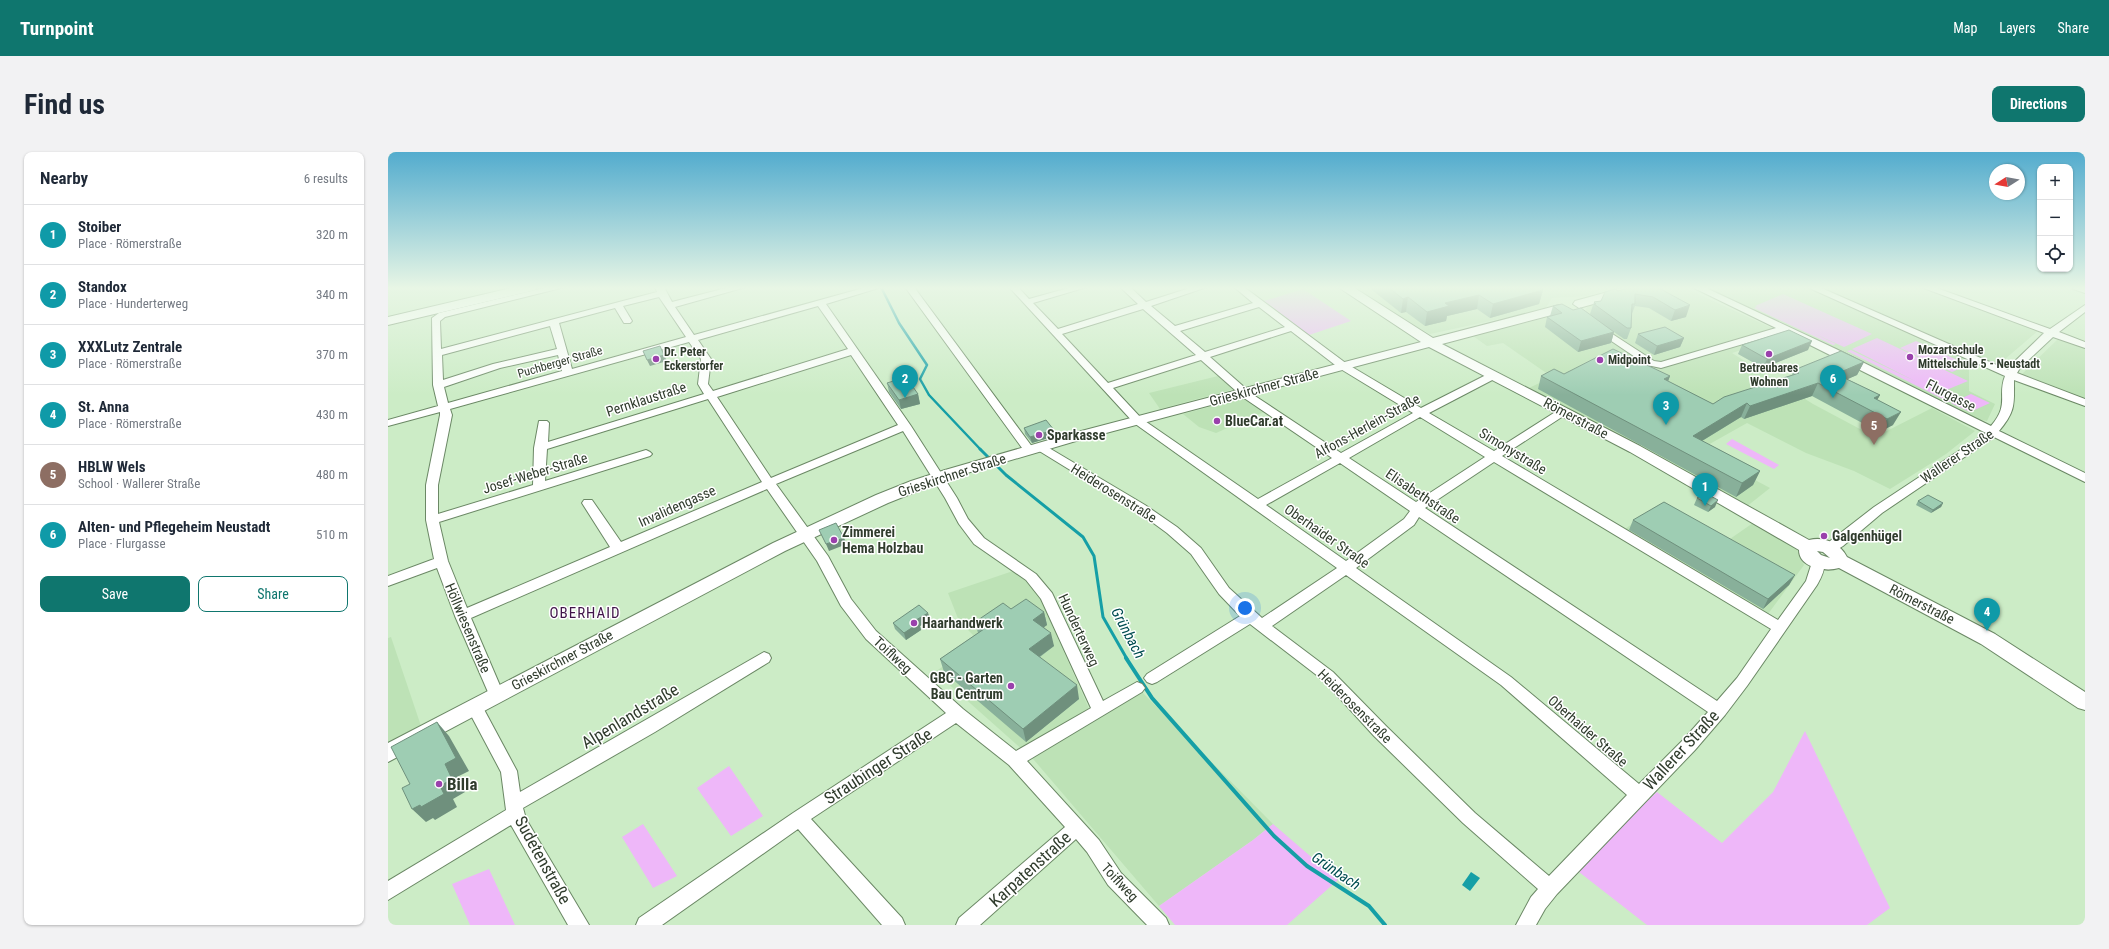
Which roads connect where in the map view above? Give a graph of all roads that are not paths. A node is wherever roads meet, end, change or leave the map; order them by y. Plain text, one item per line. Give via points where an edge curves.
1 (436, 323) edge
2 (550, 323) edge
3 (554, 323) edge
4 (681, 323) edge
5 (747, 323) edge
6 (834, 323) edge
7 (937, 323) edge
8 (1047, 323) edge
9 (1087, 323) edge
10 (1164, 323) edge
11 (1195, 323) edge
12 (1285, 323) edge
13 (1400, 323) edge
14 (1504, 323) edge
15 (1592, 323) edge
16 (1772, 323) edge
17 (1893, 323) edge
18 (2023, 323) edge
19 (2064, 323) edge
20 (1292, 328) junction
21 (1784, 329) junction
22 (1172, 330) junction
23 (1056, 333) junction
24 (2050, 333) junction
25 (692, 339) junction
26 (1430, 342) junction
27 (2085, 345) edge
28 (562, 351) junction
29 (853, 351) junction
30 (436, 353) junction
31 (1203, 357) junction
32 (1343, 366) junction
33 (568, 373) junction
34 (1494, 375) junction
35 (2010, 375) junction
36 (438, 385) junction
37 (1106, 387) junction
38 (1244, 392) junction
39 (710, 395) junction
40 (2085, 403) edge
41 (444, 407) junction
42 (1564, 411) junction
43 (1420, 413) junction
44 (1138, 421) junction
45 (543, 423) dead end
46 (388, 424) edge
47 (905, 426) junction
48 (1994, 432) junction
49 (540, 448) junction
50 (1035, 449) junction
51 (646, 454) dead end
52 (1494, 457) junction
53 (1340, 458) junction
54 (938, 477) junction
55 (2085, 478) edge
56 (769, 483) junction
57 (539, 488) junction
58 (588, 503) dead end
59 (1257, 506) junction
60 (1417, 511) junction
61 (432, 520) junction
62 (806, 534) junction
63 (1808, 547) junction
64 (618, 548) junction
65 (1834, 554) junction
66 (440, 561) junction
67 (1818, 562) junction
68 (1345, 569) junction
69 (388, 581) edge
70 (462, 616) junction
71 (1256, 621) junction
72 (1780, 628) junction
73 (764, 658) dead end
74 (1152, 678) dead end
75 (1137, 688) dead end
76 (496, 694) junction
77 (2085, 702) edge
78 (474, 706) junction
79 (1100, 711) junction
80 (1719, 711) junction
81 (958, 714) junction
82 (388, 753) edge
83 (1015, 760) junction
84 (1639, 795) junction
85 (515, 809) junction
86 (799, 818) junction
87 (1076, 828) junction
88 (1550, 888) junction
89 (388, 890) edge
90 (579, 925) edge
91 (646, 925) edge
92 (895, 925) edge
93 (966, 925) edge
94 (1159, 925) edge
95 (1526, 925) edge

1 - 30 street, Höllwiesenstraße
2 - 30 street
3 - 28 street
4 - 25 street, Toiflweg
5 - 25 street, Puchberger Straße
6 - 29 street, Hunderterweg
7 - 50 street, Heiderosenstraße
8 - 23 street, Oberhaider Straße
9 - 23 street
10 - 22 street, Elisabethstraße
11 - 22 street
12 - 20 street, Simonystraße
13 - 26 main road, Römerstraße
14 - 26 main road, Grieskirchner Straße
15 - 21 street via 1651,363 1661,365
16 - 21 street, Flurgasse
17 - 35 street
18 - 24 street
19 - 24 street
20 - 31 street
20 - 32 street, Simonystraße
21 - 48 street, Flurgasse
22 - 31 street, Elisabethstraße
23 - 37 street, Oberhaider Straße
24 - 27 street
24 - 35 street
25 - 33 street, Puchberger Straße
25 - 39 street, Toiflweg via 706,359 703,384
26 - 32 main road, Grieskirchner Straße
26 - 34 main road, Römerstraße
28 - 33 street
28 - 36 street via 497,366
29 - 39 street, Pernklaustraße
29 - 47 street, Hunderterweg
30 - 36 street, Höllwiesenstraße
31 - 37 street
31 - 38 street, Elisabethstraße
32 - 38 main road, Grieskirchner Straße
32 - 43 street, Simonystraße
33 - 41 street, Puchberger Straße
34 - 42 main road, Römerstraße
34 - 43 street, Alfons-Herlein-Straße
35 - 40 street
35 - 48 street, Wallerer Straße via 2006,417
36 - 41 street, Höllwiesenstraße
37 - 44 street, Oberhaider Straße
38 - 44 main road, Grieskirchner Straße
38 - 53 street, Elisabethstraße
39 - 49 street, Pernklaustraße
39 - 56 street, Toiflweg
41 - 46 street, Puchberger Straße
41 - 61 street, Höllwiesenstraße via 446,415 432,485
42 - 52 street
42 - 63 main road, Römerstraße
43 - 52 street, Simonystraße
43 - 53 street, Alfons-Herlein-Straße
44 - 50 main road, Grieskirchner Straße
44 - 59 street, Oberhaider Straße
45 - 49 street
47 - 54 street, Hunderterweg
47 - 56 street, Invalidengasse
48 - 55 street, Flurgasse
48 - 65 street, Wallerer Straße via 1878,510 1838,543
49 - 57 street
50 - 54 main road, Grieskirchner Straße
50 - 71 street, Heiderosenstraße via 1141,508 1172,530 1196,551 1224,591
51 - 57 street, Josef-Weber-Straße
52 - 60 street via 1422,503
52 - 72 street, Simonystraße
53 - 59 street, Alfons-Herlein-Straße
53 - 60 street, Elisabethstraße
54 - 62 main road, Grieskirchner Straße via 882,499
54 - 79 street, Hunderterweg via 963,521 980,541 1031,577 1047,597
56 - 62 street, Toiflweg
56 - 64 street, Invalidengasse
57 - 61 street, Josef-Weber-Straße
58 - 64 street
59 - 68 street, Oberhaider Straße
60 - 68 street via 1409,522
60 - 80 street, Elisabethstraße
61 - 66 street, Höllwiesenstraße
62 - 76 main road, Grieskirchner Straße
62 - 81 street, Toiflweg via 846,602 871,634
63 - 65 main road via 1818,544
63 - 67 main road via 1808,554
64 - 70 street, Invalidengasse
65 - 67 main road via 1830,564
65 - 77 main road, Römerstraße via 1988,639
66 - 69 street
66 - 70 street, Höllwiesenstraße
67 - 72 street, Wallerer Straße via 1812,582
68 - 71 street
68 - 84 street, Oberhaider Straße via 1506,681
70 - 76 street, Höllwiesenstraße
71 - 74 street
71 - 88 street, Heiderosenstraße via 1328,676 1469,818
72 - 80 street, Wallerer Straße
73 - 85 street, Alpenlandstraße
75 - 79 street
76 - 78 main road, Grieskirchner Straße
78 - 82 main road, Grieskirchner Straße
78 - 85 street, Sudetenstraße via 508,771
79 - 83 street
80 - 84 street, Wallerer Straße via 1689,746
81 - 83 street, Toiflweg
81 - 86 street, Straubinger Straße
83 - 87 street, Toiflweg via 1050,796
84 - 88 street, Wallerer Straße
85 - 89 street, Alpenlandstraße
85 - 90 street, Sudetenstraße
86 - 91 street, Straubinger Straße
86 - 92 street
87 - 93 street, Karpatenstraße
87 - 94 street, Toiflweg via 1093,846 1111,876
88 - 95 street, Wallerer Straße

